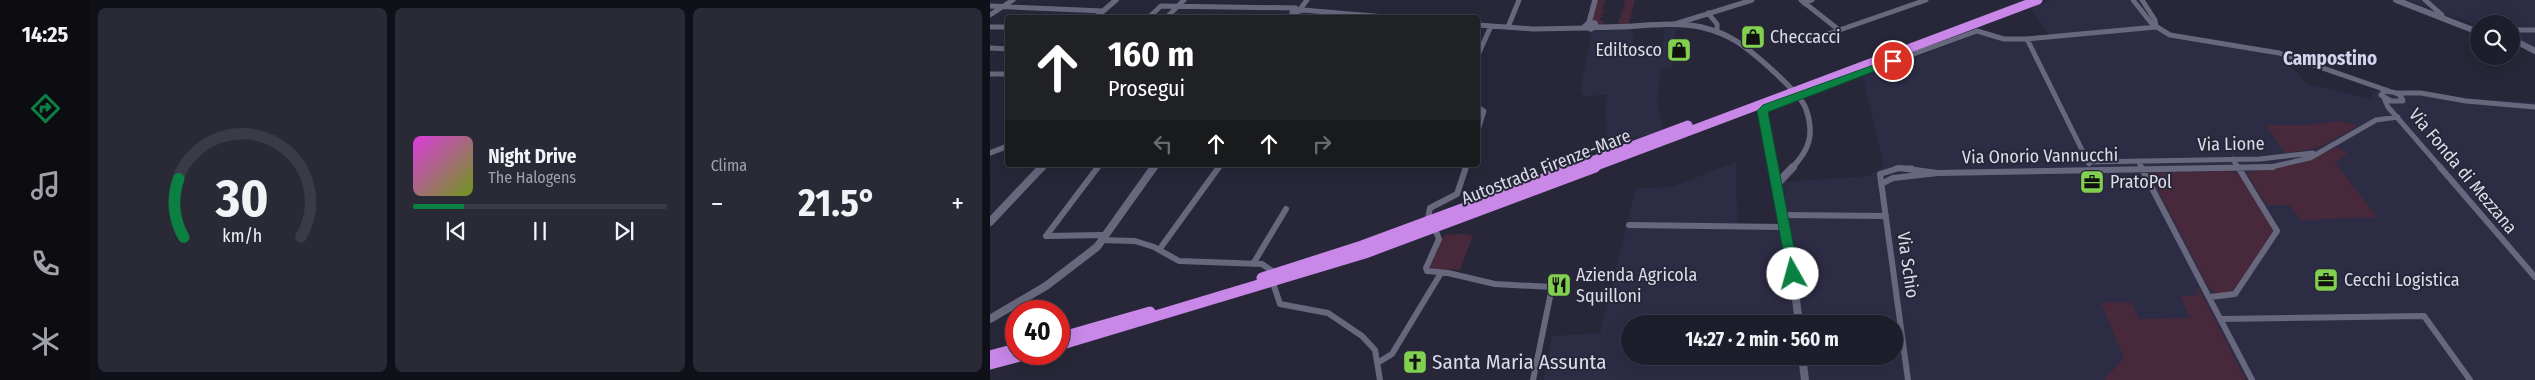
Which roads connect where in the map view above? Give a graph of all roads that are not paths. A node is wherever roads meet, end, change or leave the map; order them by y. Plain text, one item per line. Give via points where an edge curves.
1 (1013, 0) edge
2 (1116, 0) edge
3 (1184, 0) edge
4 (1237, 0) edge
5 (1306, 0) edge
6 (1519, 0) edge
7 (1594, 0) edge
8 (1752, 0) edge
9 (1810, 0) edge
10 (1926, 0) edge
11 (2024, 0) edge
12 (2038, 0) edge
13 (2133, 0) edge
14 (2142, 0) edge
15 (2396, 0) edge
16 (2402, 0) edge
17 (2425, 0) edge
18 (1802, 1) edge
19 (990, 6) edge
20 (1003, 6) junction
21 (1178, 6) junction
22 (1230, 7) junction
23 (1102, 11) junction
24 (1297, 12) edge
25 (1708, 13) junction
26 (990, 15) edge
27 (1098, 15) edge
28 (1151, 15) edge
29 (1169, 15) edge
30 (1347, 15) edge
31 (2442, 15) junction
32 (1591, 24) junction
33 (1674, 24) junction
34 (1480, 25) edge
35 (1491, 26) junction
36 (990, 27) edge
37 (1005, 27) edge
38 (1508, 27) junction
39 (2156, 27) junction
40 (2470, 27) edge
41 (2470, 27) edge
42 (1839, 30) junction
43 (2520, 30) edge
44 (2533, 30) edge
45 (1717, 32) junction
46 (2520, 36) edge
47 (2027, 39) junction
48 (1805, 42) dead end
49 (2520, 45) edge
50 (990, 48) edge
51 (1005, 49) edge
52 (1480, 51) edge
53 (2535, 53) edge
54 (990, 74) edge
55 (1005, 74) edge
56 (2364, 80) junction
57 (2389, 91) junction
58 (2414, 92) junction
59 (2396, 93) junction
60 (2383, 96) junction
61 (2403, 98) junction
62 (2394, 102) junction
63 (2388, 107) junction
64 (2535, 107) edge
65 (1480, 108) edge
66 (2398, 117) junction
67 (1480, 124) edge
68 (1005, 147) edge
69 (2325, 150) junction
70 (990, 154) edge
71 (2233, 159) junction
72 (2138, 161) junction
73 (2088, 162) junction
74 (1041, 167) edge
75 (1098, 167) edge
76 (1154, 167) edge
77 (1219, 167) edge
78 (1465, 167) edge
79 (1896, 169) junction
80 (2142, 169) junction
81 (2239, 169) junction
82 (2092, 170) junction
83 (1938, 174) junction
84 (1901, 178) junction
85 (1778, 184) junction
86 (1881, 184) junction
87 (1286, 209) dead end
88 (1783, 215) junction
89 (1886, 216) junction
90 (1428, 218) dead end
91 (990, 222) edge
92 (1629, 225) dead end
93 (1786, 227) junction
94 (1435, 229) dead end
95 (1102, 238) junction
96 (1159, 250) junction
97 (1253, 264) junction
98 (1272, 271) dead end
99 (1441, 273) junction
100 (2535, 277) edge
101 (1274, 286) dead end
102 (2210, 297) junction
103 (1798, 315) edge
104 (992, 318) edge
105 (2220, 319) junction
106 (1070, 335) edge
107 (1070, 342) edge
108 (1005, 352) edge
109 (990, 356) edge
110 (1005, 360) edge
111 (1379, 362) junction
112 (990, 364) edge
113 (1803, 365) edge
114 (1380, 380) edge
115 (1533, 380) edge
116 (1805, 380) edge
117 (1908, 380) edge
118 (2252, 380) edge
119 (2470, 380) edge

1 - 20 street
2 - 23 street
3 - 21 street
4 - 22 street
5 - 24 street
6 - 38 street
7 - 32 street
8 - 25 street
9 - 18 street
10 - 42 street
11 - 106 highway, Autostrada Firenze-Mare via 1362,246 1210,295
12 - 107 highway, Autostrada Firenze-Mare via 1365,253
13 - 39 street
14 - 39 street
15 - 40 main road
16 - 31 main road
17 - 31 street
18 - 42 street
19 - 20 street
20 - 23 street
20 - 26 street
21 - 22 street
21 - 28 street via 1161,6
21 - 29 street
22 - 24 street
23 - 27 street
24 - 30 street
25 - 33 street
25 - 45 street via 1717,24
31 - 41 main road
32 - 33 street via 1604,28
32 - 38 street via 1546,30
33 - 45 street
34 - 35 street
35 - 38 street
35 - 52 street
36 - 37 street
39 - 47 street
39 - 56 street via 2180,38 2262,48
42 - 48 street
43 - 44 street
44 - 46 street
45 - 85 street via 1737,42 1798,98 1808,112 1806,153
47 - 73 street
47 - 85 street via 2004,39 1977,31 1767,107 1762,113
49 - 53 main road
50 - 51 street
54 - 55 street
56 - 57 street
56 - 60 street
57 - 59 street
57 - 60 street
58 - 59 street
58 - 61 street, Via Fonda di Mezzana
58 - 64 street via 2466,102
59 - 61 street
60 - 62 street
60 - 63 street, Via Fonda di Mezzana
61 - 62 street, Via Fonda di Mezzana via 2402,102
62 - 63 street, Via Fonda di Mezzana
63 - 66 street, Via Fonda di Mezzana
65 - 67 street via 1484,111
66 - 69 street, Via Lione via 2376,120
66 - 100 street, Via Fonda di Mezzana
68 - 70 street
69 - 71 street, Via Lione via 2287,158
69 - 81 street, Via Lione via 2282,166
71 - 72 street, Via Lione
71 - 81 street
72 - 73 street, Via Onorio Vannucchi
72 - 80 street
73 - 82 street
74 - 91 street
75 - 95 street via 1046,236
76 - 95 street
77 - 96 street
78 - 90 street via 1456,194 1430,208
79 - 83 street, Via Onorio Vannucchi via 1924,168
79 - 84 street via 1894,174
79 - 86 street via 1881,173
80 - 81 street, Via Lione
80 - 82 street, Via Onorio Vannucchi
80 - 102 street
81 - 102 street via 2277,230 2234,294
82 - 83 street, Via Onorio Vannucchi
83 - 84 street, Via Onorio Vannucchi
84 - 86 street, Via Onorio Vannucchi via 1890,178
85 - 88 street
86 - 89 street, Via Schio
87 - 97 street
88 - 89 street
88 - 93 street
89 - 117 street, Via Schio
92 - 93 street
93 - 103 street
94 - 99 street via 1439,239 1426,270
95 - 96 street via 1135,241
95 - 104 street via 1075,266
96 - 97 street via 1179,261
97 - 98 street via 1267,265
99 - 111 street via 1392,354
99 - 115 street via 1495,284 1552,287
101 - 111 street via 1280,304 1328,313 1362,336 1372,345
102 - 105 street
105 - 118 street
105 - 119 street via 2424,316
108 - 109 highway
110 - 112 highway
111 - 114 street
113 - 116 street

